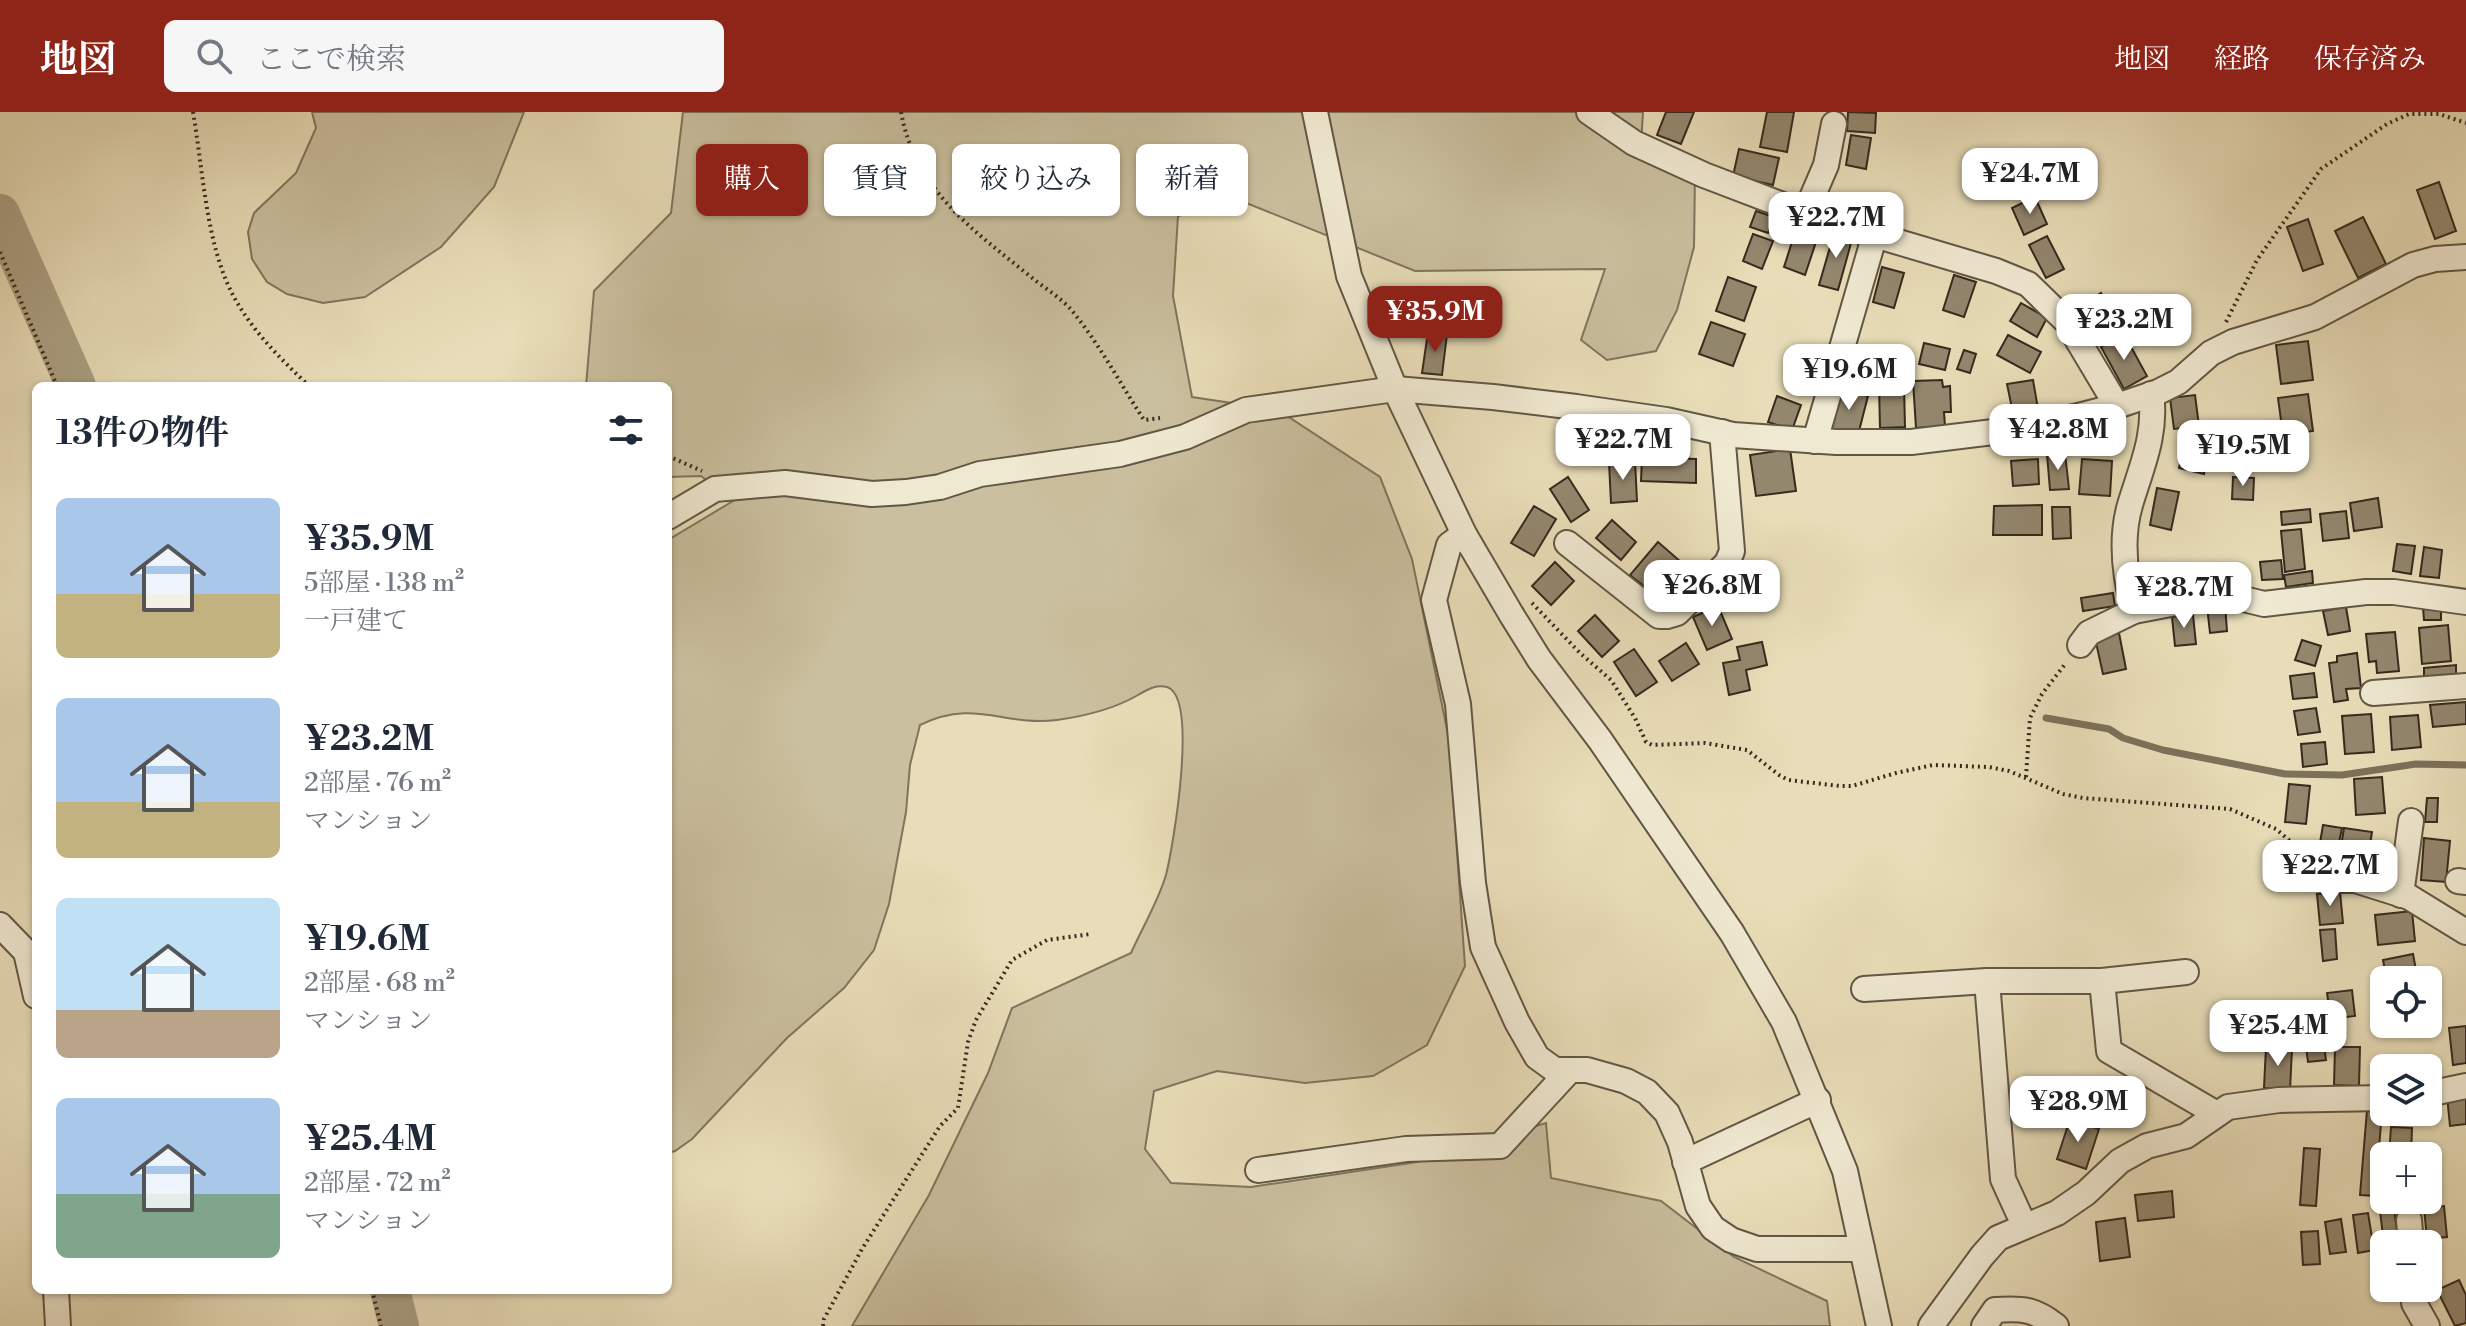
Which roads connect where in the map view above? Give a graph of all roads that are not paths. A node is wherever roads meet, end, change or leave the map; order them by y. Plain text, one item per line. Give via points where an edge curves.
1 (1315, 112) edge
2 (1589, 112) edge
3 (1834, 124) dead end
4 (1805, 214) junction
5 (1875, 234) junction
6 (2466, 257) edge
7 (1395, 389) junction
8 (2151, 394) junction
9 (2117, 406) junction
10 (1722, 432) junction
11 (1815, 441) junction
12 (672, 515) edge
13 (1464, 534) junction
14 (1567, 543) dead end
15 (2466, 602) edge
16 (2134, 611) junction
17 (2080, 645) road end
18 (2466, 686) edge
19 (2373, 693) dead end
20 (2411, 821) dead end
21 (2333, 880) road end
22 (2401, 895) junction
23 (0, 925) edge
24 (2466, 932) edge
25 (31, 949) edge
26 (2186, 972) dead end
27 (1987, 981) junction
28 (2102, 981) junction
29 (1864, 989) dead end
30 (1570, 1070) junction
31 (2466, 1086) edge
32 (2442, 1091) edge
33 (2370, 1098) edge
34 (1818, 1100) junction
35 (2217, 1114) junction
36 (1685, 1162) junction
37 (1258, 1170) dead end
38 (2024, 1225) junction
39 (1862, 1249) junction
40 (56, 1294) edge
41 (2414, 1302) edge
42 (58, 1326) edge
43 (1879, 1326) edge
44 (1931, 1326) edge
45 (1984, 1326) edge
46 (2056, 1326) edge
47 (2427, 1326) edge

1 - 7 street via 1349,276
2 - 4 street via 1634,143
3 - 4 street via 1826,165
4 - 5 street
5 - 9 street via 2028,284 2067,322
5 - 11 street
6 - 8 street via 2413,265 2315,317 2221,348 2178,382
7 - 10 street via 1563,406
7 - 12 street via 1246,410 1185,437 1120,454 980,474 917,491 872,494 785,483 715,489
7 - 13 street
8 - 9 street
8 - 16 street via 2150,439 2124,540
9 - 11 street via 2035,427 1961,438
10 - 11 street
10 - 14 street via 1732,551 1727,563 1677,613 1659,616
13 - 30 street via 1449,545 1434,600 1458,704 1483,947 1537,1057 1555,1070
13 - 34 street via 1539,659 1732,933 1784,1022
15 - 16 street via 2366,592 2264,604 2223,594
16 - 17 street via 2089,633
18 - 19 street
20 - 22 street
21 - 22 street via 2355,880
22 - 24 street
23 - 25 street
26 - 28 street
27 - 28 street
27 - 29 street
27 - 38 street via 2003,1179
28 - 35 street via 2109,1051
30 - 36 street via 1613,1077 1647,1092 1667,1113
30 - 37 street via 1500,1146 1406,1149
31 - 32 street
33 - 35 street via 2279,1100 2228,1107
34 - 36 street
34 - 39 street via 1845,1171
35 - 38 street via 2186,1136 2147,1146 2120,1161 2057,1213
36 - 39 street via 1698,1206 1713,1228 1731,1240 1757,1249
38 - 44 street via 1998,1238
39 - 43 street
40 - 42 street
41 - 47 street
45 - 46 street via 1995,1310 2019,1308 2039,1313

